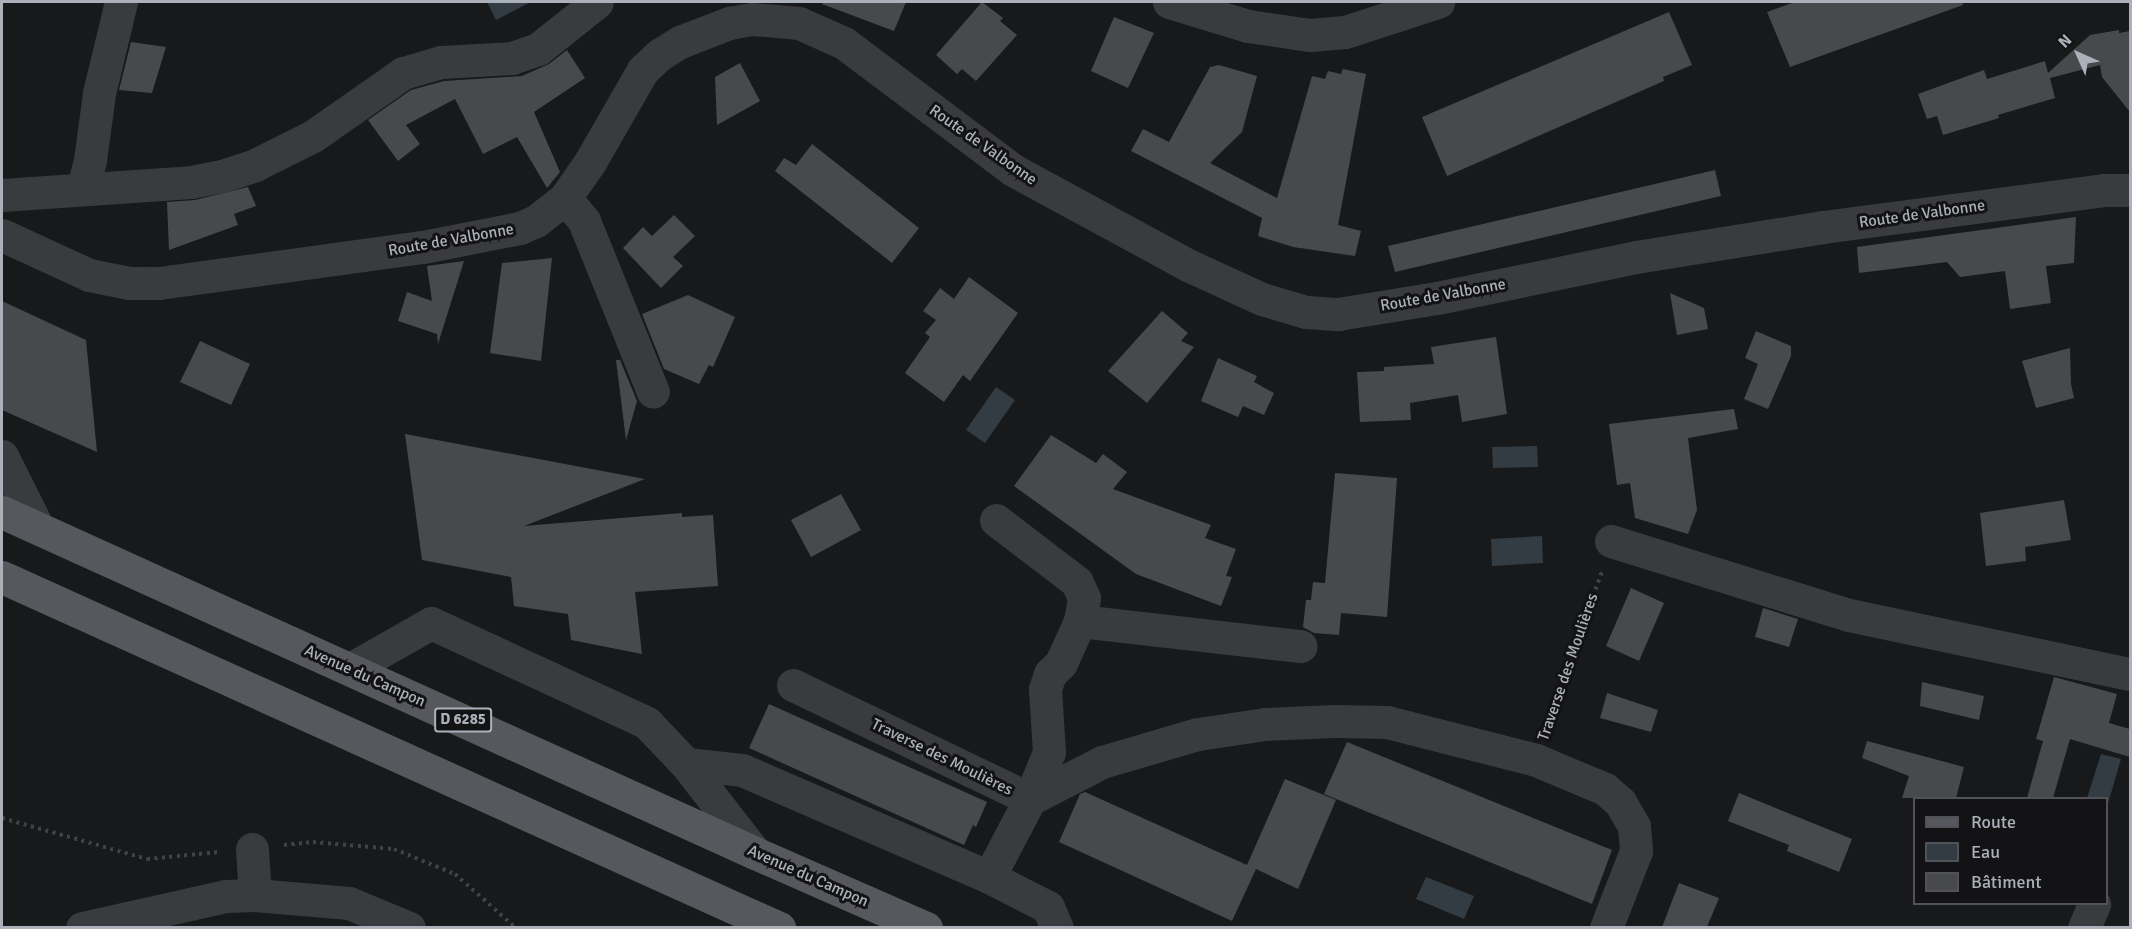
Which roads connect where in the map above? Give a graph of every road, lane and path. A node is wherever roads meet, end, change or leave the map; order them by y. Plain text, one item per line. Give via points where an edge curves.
1 (121, 2) edge
2 (597, 2) edge
3 (1169, 2) edge
4 (1438, 2) edge
5 (83, 188) junction
6 (2130, 190) edge
7 (2, 195) edge
8 (565, 198) junction
9 (2, 235) edge
10 (653, 392) dead end
11 (2, 456) edge
12 (2, 512) edge
13 (996, 520) dead end
14 (38, 528) junction
15 (1611, 542) joint
16 (2, 577) edge
17 (1080, 621) junction
18 (1301, 646) dead end
19 (350, 669) junction
20 (2130, 674) edge
21 (794, 685) dead end
22 (1536, 760) junction
23 (686, 764) junction
24 (1030, 799) junction
25 (252, 849) dead end
26 (754, 853) junction
27 (989, 877) junction
28 (255, 895) junction
29 (2093, 905) edge
30 (81, 927) edge
31 (409, 927) edge
32 (779, 927) edge
33 (926, 927) edge
34 (1057, 927) edge
35 (1606, 927) edge
36 (2084, 927) edge

1 - 5 street via 99,93
2 - 5 street via 524,56 441,62 403,73 313,136 255,165 191,182
3 - 4 street via 1248,26 1310,35 1345,32
5 - 7 street
6 - 8 street, Route de Valbonne via 2104,190 1823,227 1636,257 1437,298 1338,314 1306,312 1262,299 1190,266 1013,170 844,43 799,24 752,19 729,23 680,42 643,70
8 - 9 street, Route de Valbonne via 536,221 497,234 159,283 89,275
8 - 10 street via 584,220
11 - 14 street
12 - 14 main road, Avenue du Campon / D 6285
13 - 17 street via 1077,582 1083,598
14 - 19 main road, Avenue du Campon / D 6285
15 - 20 street via 1849,615
15 - 22 path, Traverse des Moulières
16 - 32 main road
17 - 18 street
17 - 24 street via 1045,689 1049,752
19 - 23 street via 431,623 647,723
19 - 26 main road, Avenue du Campon / D 6285
21 - 24 street, Traverse des Moulières
22 - 24 street, Traverse des Moulières via 1387,722 1265,724 1198,734 1102,762
22 - 35 street via 1605,789 1620,802 1634,826 1636,850
23 - 26 street
23 - 27 street via 742,771
24 - 27 street
25 - 28 street
26 - 33 main road, Avenue du Campon / D 6285
27 - 34 street via 1048,907
28 - 30 street via 226,896
28 - 31 street via 349,903
29 - 36 street

